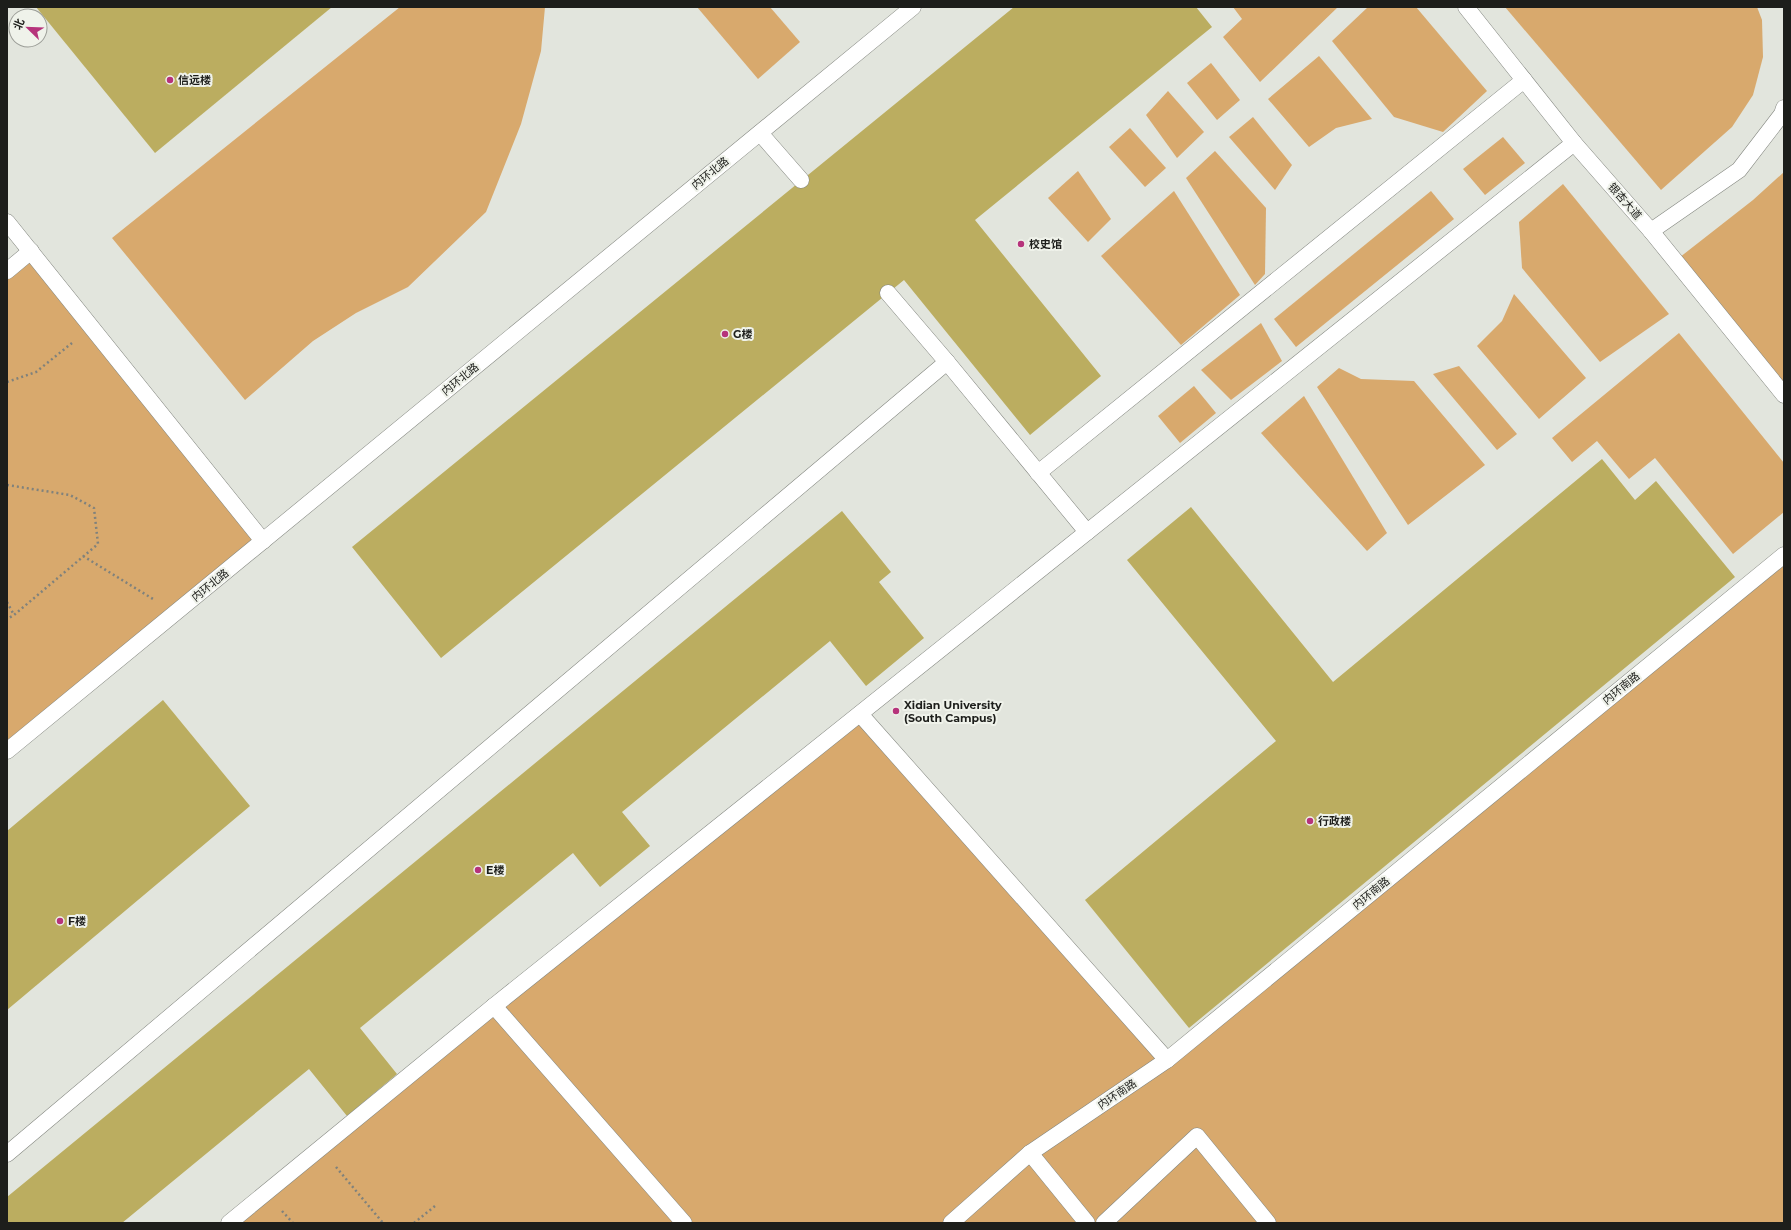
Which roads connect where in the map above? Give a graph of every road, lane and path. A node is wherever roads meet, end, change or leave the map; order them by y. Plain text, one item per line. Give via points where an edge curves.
1 (913, 7) edge
2 (1466, 7) edge
3 (1524, 80) junction
4 (1784, 108) edge
5 (760, 133) junction
6 (1574, 143) junction
7 (801, 180) dead end
8 (7, 222) edge
9 (1651, 231) junction
10 (31, 251) junction
11 (7, 271) edge
12 (888, 293) dead end
13 (92, 327) junction
14 (947, 362) junction
15 (7, 382) edge
16 (1784, 395) edge
17 (1038, 473) junction
18 (7, 485) edge
19 (1087, 532) junction
20 (263, 541) junction
21 (1784, 555) edge
22 (84, 556) junction
23 (7, 602) edge
24 (175, 613) junction
25 (14, 615) junction
26 (7, 619) edge
27 (860, 714) junction
28 (7, 751) edge
29 (494, 1006) junction
30 (1167, 1060) junction
31 (321, 1148) junction
32 (7, 1154) edge
33 (1030, 1154) junction
34 (435, 1206) dead end
35 (229, 1223) edge
36 (383, 1223) edge
37 (414, 1223) edge
38 (684, 1223) edge
39 (951, 1223) edge
40 (1087, 1223) edge
41 (1104, 1223) edge
42 (1268, 1223) edge

1 - 5 lane, 内环北路
2 - 3 lane, 银杏大道
3 - 6 lane, 银杏大道
3 - 17 lane
4 - 9 lane via 1739,170
5 - 7 lane
5 - 20 lane, 内环北路
6 - 9 lane, 银杏大道
6 - 19 lane
8 - 10 lane
9 - 16 lane, 银杏大道
10 - 11 lane
10 - 13 lane
12 - 14 lane
13 - 15 path via 36,372
13 - 20 lane
14 - 17 lane
14 - 32 lane
17 - 19 lane
18 - 22 path via 70,495 94,508 98,544
19 - 27 lane
20 - 24 lane, 内环北路
21 - 30 lane, 内环南路
22 - 24 path
22 - 25 path
23 - 25 path
24 - 28 lane, 内环北路
25 - 26 path
27 - 29 lane
27 - 30 lane
29 - 31 lane
29 - 38 lane
30 - 33 lane, 内环南路
31 - 35 lane
31 - 36 path
33 - 39 lane, 内环南路
33 - 40 lane
34 - 37 path
41 - 42 lane via 1197,1136

